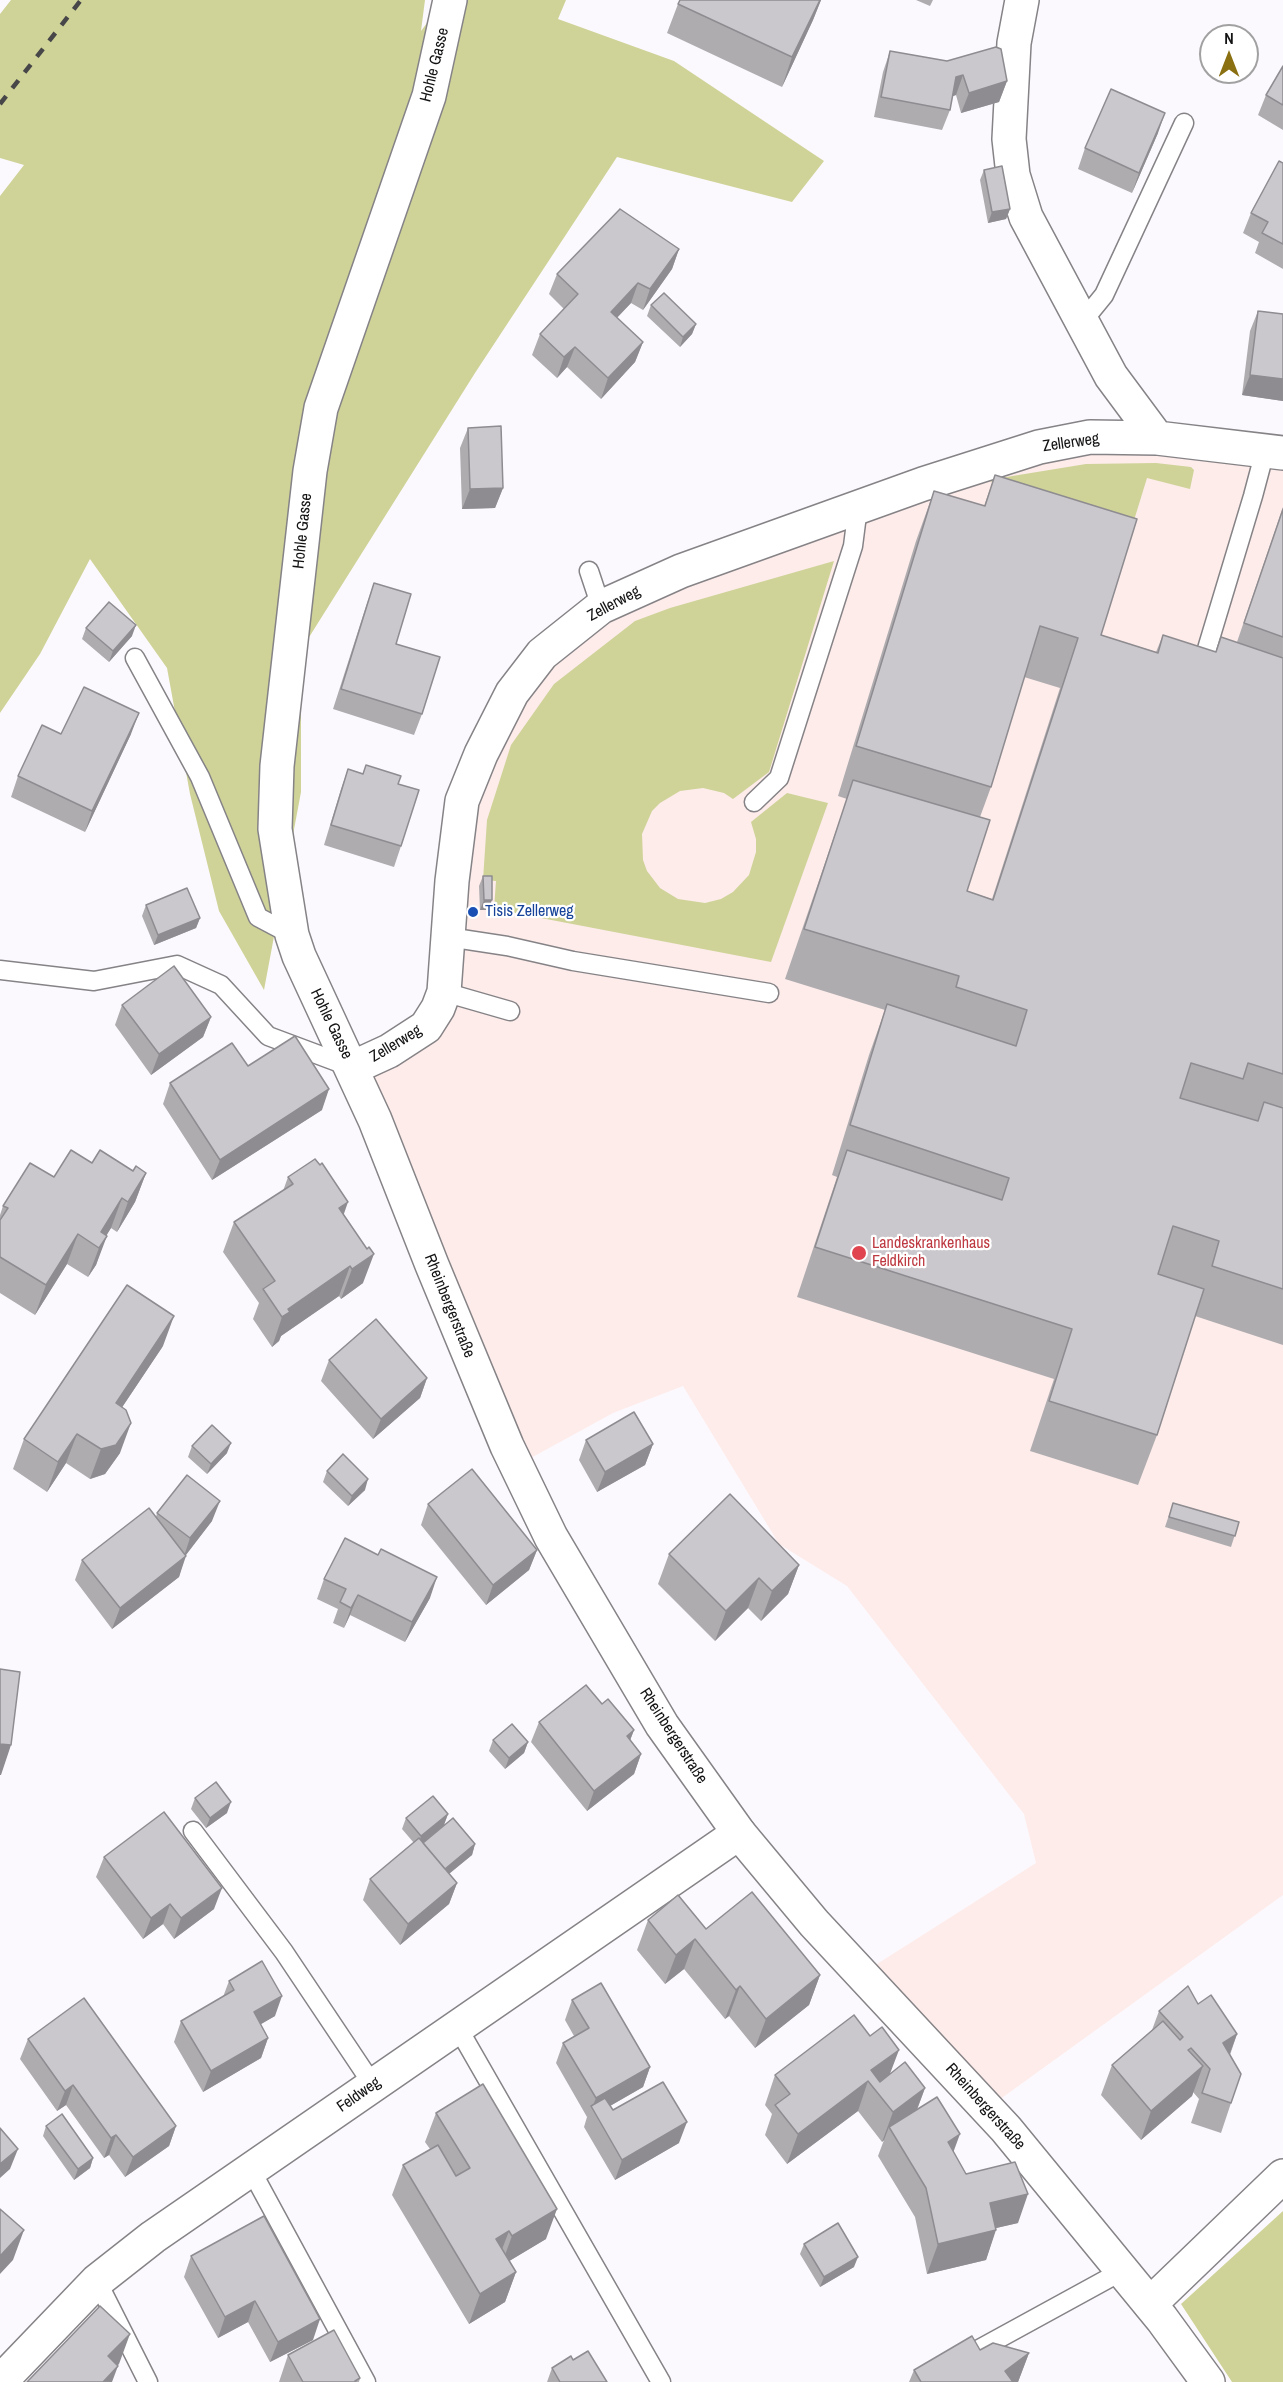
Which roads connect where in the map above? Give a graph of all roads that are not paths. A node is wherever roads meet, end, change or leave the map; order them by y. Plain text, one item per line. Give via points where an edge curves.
1 (450, 0) edge
2 (1022, 0) edge
3 (1184, 123) dead end
4 (1082, 322) junction
5 (1157, 438) junction
6 (1274, 452) edge
7 (858, 507) junction
8 (589, 571) dead end
9 (601, 607) junction
10 (135, 658) dead end
11 (1195, 688) edge
12 (754, 802) dead end
13 (292, 935) junction
14 (448, 937) junction
15 (0, 970) edge
16 (444, 992) junction
17 (769, 993) dead end
18 (510, 1011) dead end
19 (352, 1068) junction
20 (193, 1831) dead end
21 (739, 1833) junction
22 (458, 2028) junction
23 (373, 2085) junction
24 (251, 2170) junction
25 (1283, 2176) edge
26 (1122, 2271) junction
27 (98, 2281) junction
28 (1150, 2304) junction
29 (974, 2352) edge
30 (0, 2382) edge
31 (148, 2382) edge
32 (366, 2382) edge
33 (662, 2382) edge
34 (1208, 2382) edge

1 - 13 street, Hohle Gasse via 429,96 321,408 310,471 277,766 275,829
2 - 4 street via 1014,43 1008,139 1013,175 1026,217
3 - 4 lane via 1104,295
4 - 5 street via 1111,376
5 - 6 street, Zellerweg
5 - 7 street, Zellerweg via 1090,437 1039,447
6 - 11 lane via 1253,496
7 - 9 street, Zellerweg via 681,571
7 - 12 lane via 853,546 779,778
8 - 9 lane
9 - 14 street, Zellerweg via 542,654 512,693 481,754 462,801
10 - 13 lane via 200,777 258,917
13 - 19 street, Hohle Gasse
14 - 16 street, Zellerweg
14 - 17 lane
15 - 19 lane via 94,981 177,964 221,985 268,1036
16 - 18 lane
16 - 19 street, Zellerweg via 426,1027 389,1051
19 - 21 street, Rheinbergerstraße via 507,1446 551,1537 662,1725
20 - 23 lane via 284,1952
21 - 22 street, Feldweg
21 - 26 street, Rheinbergerstraße via 814,1923 1006,2129
22 - 23 street, Feldweg
22 - 33 lane
23 - 24 street, Feldweg
24 - 27 street, Feldweg via 153,2237
24 - 32 lane
25 - 28 street
26 - 28 street, Rheinbergerstraße
26 - 29 lane
27 - 30 street, Feldweg
27 - 31 lane
28 - 34 street, Rheinbergerstraße

